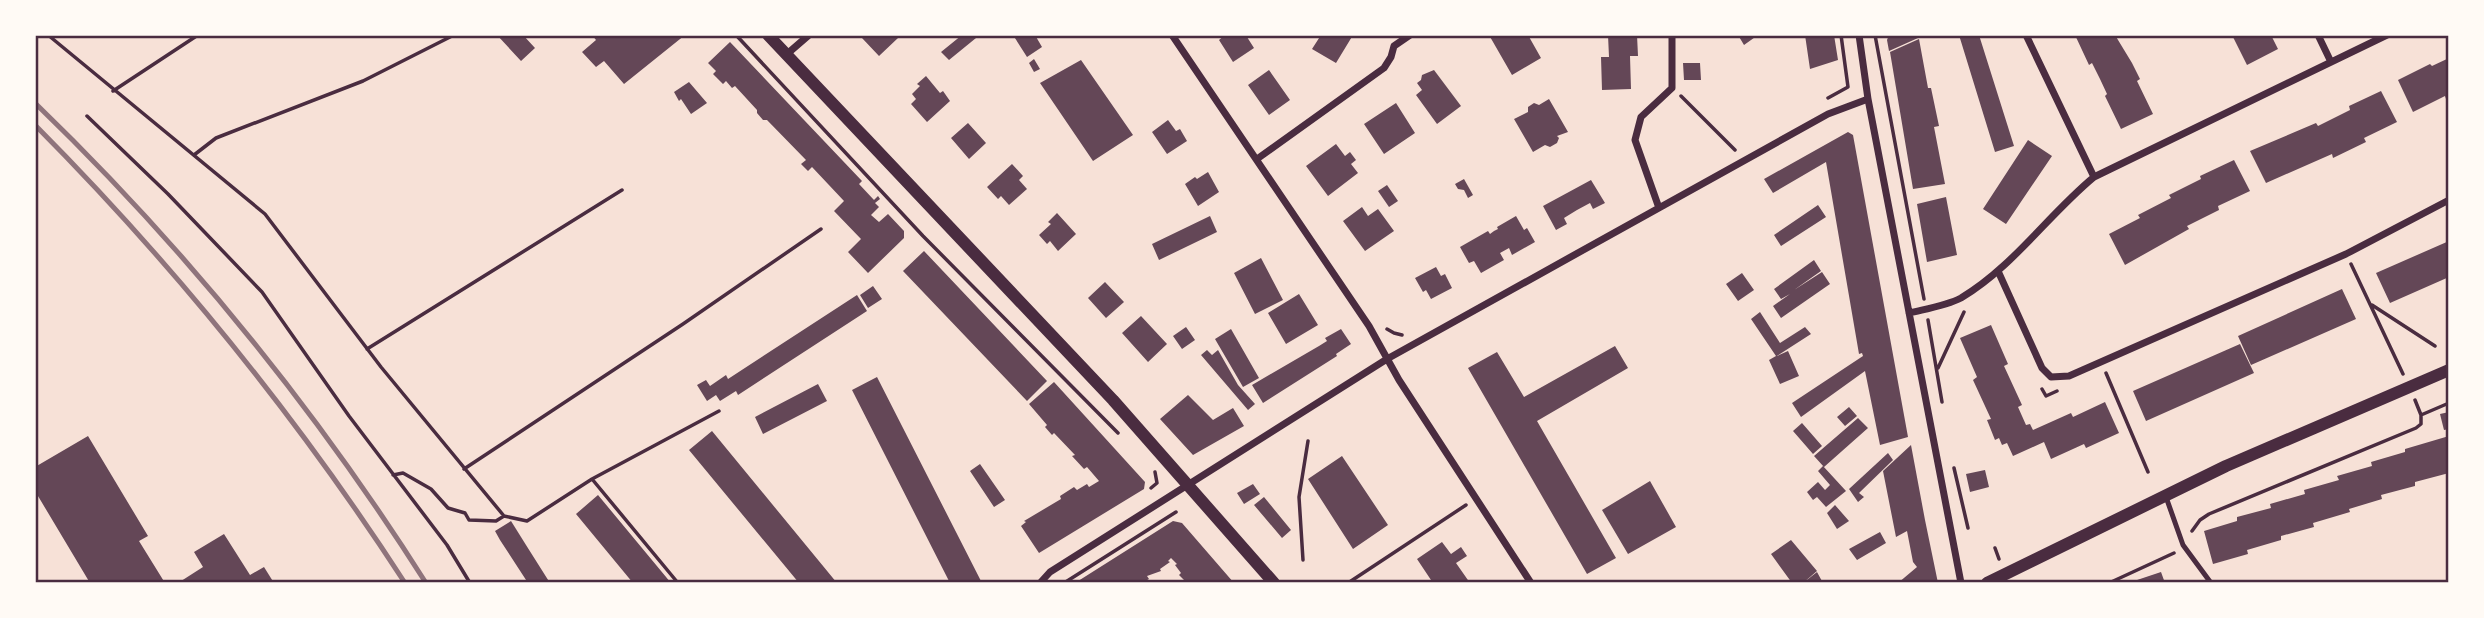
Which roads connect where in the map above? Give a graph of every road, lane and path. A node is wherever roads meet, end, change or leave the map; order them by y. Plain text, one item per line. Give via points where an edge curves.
1 (48, 35) edge
2 (198, 35) edge
3 (454, 35) edge
4 (736, 35) edge
5 (768, 35) edge
6 (809, 35) edge
7 (1172, 35) edge
8 (1390, 35) edge
9 (1410, 35) edge
10 (1672, 35) edge
11 (1841, 35) edge
12 (1859, 35) edge
13 (1875, 35) edge
14 (2026, 35) edge
15 (2318, 35) edge
16 (2387, 35) edge
17 (1394, 46) junction
18 (787, 54) junction
19 (2331, 62) junction
20 (1848, 87) dead end
21 (1672, 88) junction
22 (113, 91) junction
23 (1868, 99) junction
24 (87, 116) dead end
25 (1735, 150) dead end
26 (194, 155) junction
27 (1257, 159) junction
28 (2094, 177) junction
29 (622, 190) dead end
30 (2449, 200) edge
31 (1658, 208) junction
32 (821, 229) dead end
33 (2350, 261) dead end
34 (1998, 271) junction
35 (2370, 304) junction
36 (1966, 307) dead end
37 (1926, 309) junction
38 (1909, 313) junction
39 (2435, 346) dead end
40 (367, 349) junction
41 (1387, 359) junction
42 (2398, 363) dead end
43 (1937, 370) junction
44 (2449, 370) edge
45 (2105, 371) dead end
46 (719, 411) dead end
47 (1943, 411) dead end
48 (2421, 415) dead end
49 (1119, 434) dead end
50 (1308, 441) dead end
51 (1148, 463) dead end
52 (1953, 463) dead end
53 (464, 469) junction
54 (2148, 472) dead end
55 (393, 475) junction
56 (592, 479) junction
57 (1189, 485) junction
58 (1151, 488) dead end
59 (2166, 495) junction
60 (1466, 505) dead end
61 (1176, 512) dead end
62 (504, 516) junction
63 (1968, 527) dead end
64 (2183, 545) junction
65 (1303, 559) dead end
66 (470, 583) edge
67 (678, 583) edge
68 (1040, 583) edge
69 (1065, 583) edge
70 (1274, 583) edge
71 (1348, 583) edge
72 (1531, 583) edge
73 (1961, 583) edge
74 (1987, 583) edge
75 (2109, 583) edge
76 (2211, 583) edge

1 - 22 path
2 - 22 path
3 - 26 path via 363,81 216,138
4 - 49 path via 923,236
5 - 18 street
6 - 18 street
7 - 27 street
8 - 17 street
9 - 17 street
10 - 21 street
11 - 20 path
12 - 23 street
13 - 37 path
14 - 28 street
15 - 19 street
16 - 19 street
17 - 27 street via 1384,68
18 - 57 street
19 - 28 street
21 - 25 path
21 - 31 street via 1641,117 1635,140
22 - 26 path
23 - 31 street via 1828,114
23 - 38 street
24 - 55 path via 262,292
26 - 40 path via 265,214
27 - 41 street
28 - 34 street
29 - 40 path
30 - 34 street via 2346,254 2069,376 2052,377 2042,368
31 - 41 street
32 - 53 path
33 - 35 path
34 - 37 street via 1959,299
35 - 39 path
35 - 42 path
36 - 43 path
37 - 38 street
37 - 43 path
38 - 73 street
40 - 53 path
41 - 57 street
41 - 72 street
43 - 47 path
44 - 59 street
45 - 54 path
46 - 56 path
48 - 64 path via 2416,428 2209,514
50 - 65 path via 1299,498
51 - 58 path via 1157,483
52 - 63 path
53 - 62 path
55 - 62 path via 403,473 431,489 448,508 465,513 469,520 496,521
55 - 66 path
56 - 62 path via 527,521
56 - 67 path
57 - 68 street via 1050,572
57 - 70 street
59 - 64 lane
59 - 74 street
60 - 71 path
61 - 69 path
64 - 75 path
64 - 76 lane

